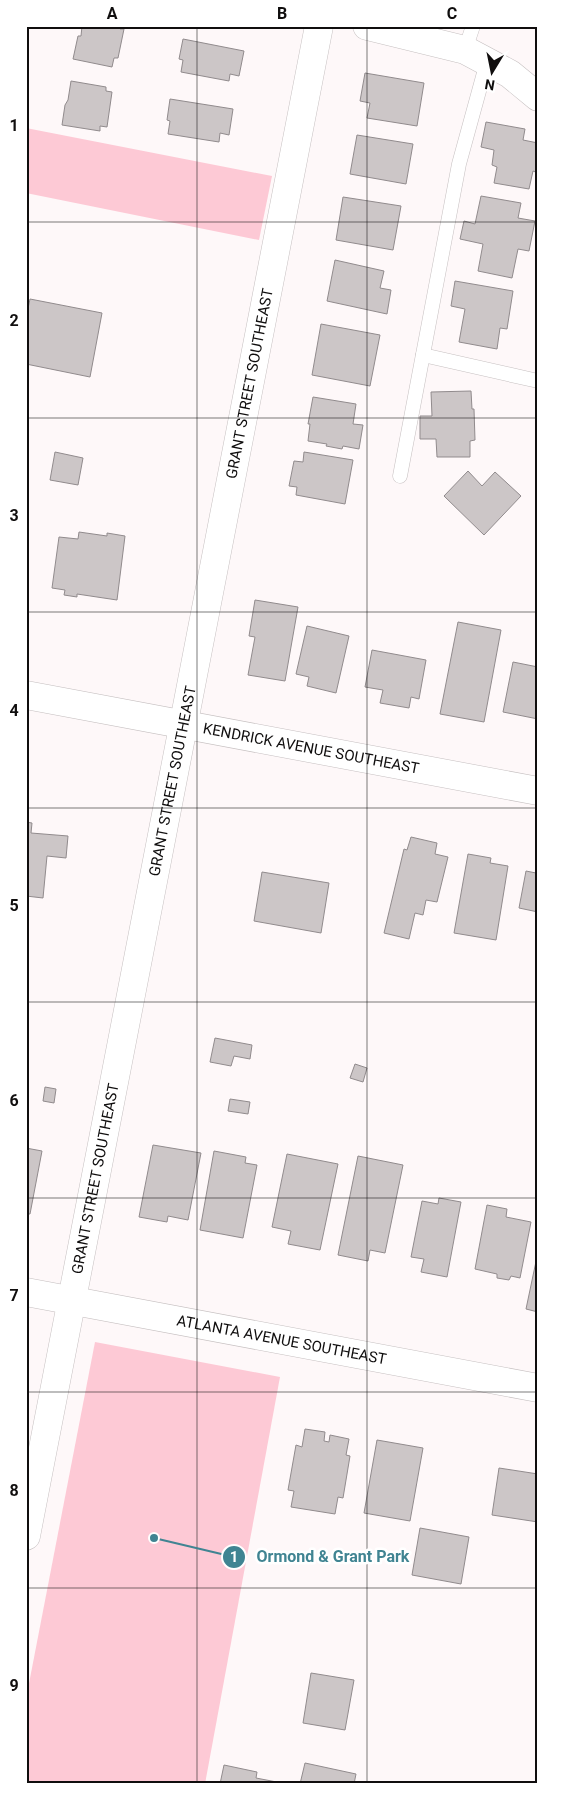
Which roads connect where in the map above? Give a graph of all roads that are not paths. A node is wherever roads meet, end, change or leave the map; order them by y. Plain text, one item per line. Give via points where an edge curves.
1 (319, 26) edge
2 (367, 26) edge
3 (475, 46) edge
4 (538, 97) edge
5 (423, 355) junction
6 (538, 381) edge
7 (400, 476) dead end
8 (26, 694) edge
9 (184, 725) junction
10 (538, 791) edge
11 (26, 1292) edge
12 (72, 1301) junction
13 (538, 1388) edge
14 (26, 1536) edge

1 - 9 street, GRANT STREET SOUTHEAST
2 - 3 street
3 - 4 street
3 - 5 lane via 459,164
5 - 6 lane
5 - 7 lane
8 - 9 street, KENDRICK AVENUE SOUTHEAST
9 - 10 street, KENDRICK AVENUE SOUTHEAST
9 - 12 street, GRANT STREET SOUTHEAST
11 - 12 street, ATLANTA AVENUE SOUTHEAST
12 - 13 street, ATLANTA AVENUE SOUTHEAST
12 - 14 street, GRANT STREET SOUTHEAST

